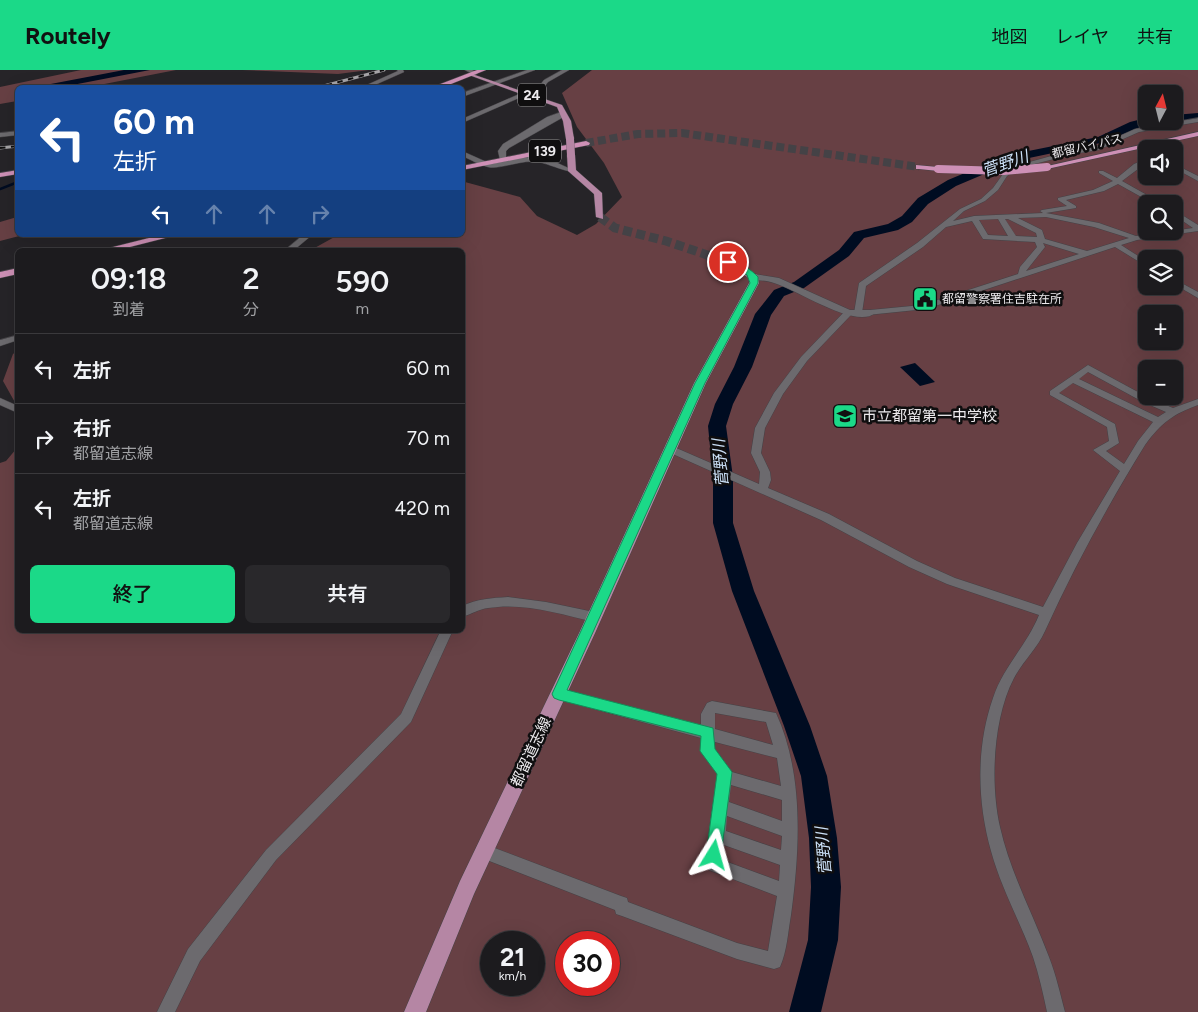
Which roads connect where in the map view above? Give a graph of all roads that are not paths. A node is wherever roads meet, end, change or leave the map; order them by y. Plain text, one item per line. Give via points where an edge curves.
1 (400, 70) edge
2 (483, 70) edge
3 (532, 70) edge
4 (566, 70) edge
5 (471, 72) edge
6 (497, 82) junction
7 (369, 85) edge
8 (440, 85) edge
9 (526, 92) junction
10 (465, 94) edge
11 (564, 113) junction
12 (465, 120) edge
13 (1198, 120) edge
14 (15, 133) edge
15 (1198, 134) edge
16 (0, 135) edge
17 (570, 139) joint
18 (1176, 140) edge
19 (586, 143) tunnel mouth
20 (1138, 150) edge
21 (465, 154) edge
22 (503, 158) junction
23 (482, 163) junction
24 (1138, 164) edge
25 (465, 167) edge
26 (919, 167) tunnel mouth
27 (572, 171) junction
28 (1183, 171) edge
29 (15, 172) edge
30 (1101, 172) dead end
31 (0, 175) edge
32 (1119, 179) junction
33 (1198, 179) edge
34 (1145, 195) edge
35 (1039, 215) junction
36 (1004, 216) junction
37 (600, 217) dead end
38 (974, 218) junction
39 (1183, 218) edge
40 (945, 226) junction
41 (1198, 229) edge
42 (164, 237) edge
43 (305, 237) edge
44 (1013, 238) junction
45 (1136, 238) junction
46 (1040, 240) junction
47 (1116, 244) junction
48 (115, 248) edge
49 (292, 248) edge
50 (1088, 254) junction
51 (1138, 259) edge
52 (728, 262) tunnel mouth
53 (15, 271) edge
54 (0, 275) edge
55 (1021, 276) junction
56 (754, 277) junction
57 (1183, 287) edge
58 (1198, 296) edge
59 (853, 313) junction
60 (870, 313) joint
61 (15, 338) edge
62 (0, 343) edge
63 (1074, 380) junction
64 (1138, 396) edge
65 (0, 401) edge
66 (1198, 402) edge
67 (1138, 404) edge
68 (1158, 405) edge
69 (15, 408) edge
70 (1131, 408) junction
71 (1175, 412) junction
72 (1160, 422) junction
73 (670, 449) junction
74 (1125, 470) junction
75 (763, 488) junction
76 (465, 611) edge
77 (1046, 613) junction
78 (594, 617) junction
79 (446, 633) edge
80 (559, 694) junction
81 (708, 732) junction
82 (784, 754) junction
83 (724, 776) junction
84 (790, 796) junction
85 (720, 806) junction
86 (789, 831) junction
87 (716, 835) junction
88 (484, 852) junction
89 (788, 860) junction
90 (786, 890) junction
91 (166, 1012) edge
92 (415, 1012) edge
93 (1056, 1012) edge

1 - 7 street
2 - 5 highway
3 - 6 street
4 - 9 street
5 - 6 main road, 24
5 - 8 highway
6 - 9 main road, 24
6 - 10 street
9 - 11 main road, 24 via 557,104
9 - 12 street
11 - 17 main road, 24
11 - 22 street via 506,146 502,151
13 - 40 street via 1137,130 1096,149 1017,167 983,200 962,210
14 - 16 street
15 - 18 highway, 都留バイパス
17 - 27 main road, 24, bridge
19 - 22 highway, 139
20 - 26 highway, 都留バイパス, bridge via 1047,167 1004,171
21 - 23 street
22 - 23 highway, 139
23 - 25 highway, 139
23 - 27 street via 490,166 535,159
24 - 32 street
27 - 37 main road via 598,193
28 - 33 street
29 - 31 highway
30 - 32 street
32 - 34 street
32 - 35 street via 1093,192 1060,199 1074,207 1038,212
35 - 36 street
35 - 45 street via 1075,220
36 - 38 street
36 - 44 street
36 - 46 street via 1039,232
38 - 40 street
38 - 44 street via 986,237
39 - 41 street
40 - 59 street via 862,285
41 - 45 street
42 - 48 highway
43 - 49 street
44 - 46 street
45 - 47 street
46 - 50 street
46 - 55 street via 1041,247
47 - 50 street
47 - 51 street
50 - 55 street
52 - 56 main road
53 - 54 highway
55 - 60 street via 923,307
56 - 59 street via 776,280
56 - 73 main road, 都留道志線 via 754,283 700,383
57 - 58 street
59 - 60 street
59 - 75 street via 804,359 779,393 760,428 756,453 766,480
61 - 62 street
63 - 64 street via 1088,368
63 - 70 street
63 - 74 street via 1053,393 1112,426 1114,443 1098,450
65 - 69 street
66 - 71 street
67 - 70 street
68 - 71 street
70 - 72 street
71 - 72 street
72 - 74 street via 1147,434
73 - 75 street
73 - 78 main road, 都留道志線
74 - 77 street
75 - 77 street via 858,533 912,564 951,581
76 - 78 street via 477,605 510,603
77 - 93 street via 1033,642 1012,666 1004,686 991,734 988,798 1004,869 1049,976
78 - 80 main road, 都留道志線
79 - 91 street via 406,718 271,855 194,955
80 - 81 street
80 - 88 main road, 都留道志線
81 - 82 street
81 - 82 street via 708,714 712,707 771,717
81 - 83 street via 708,751 725,772
82 - 84 street
83 - 84 street
83 - 85 street
84 - 86 street
85 - 86 street
85 - 87 street
86 - 89 street
87 - 89 street
87 - 90 street via 714,865
88 - 90 street via 621,904 622,908 640,915 737,951 774,961
88 - 92 main road, 都留道志線
89 - 90 street

